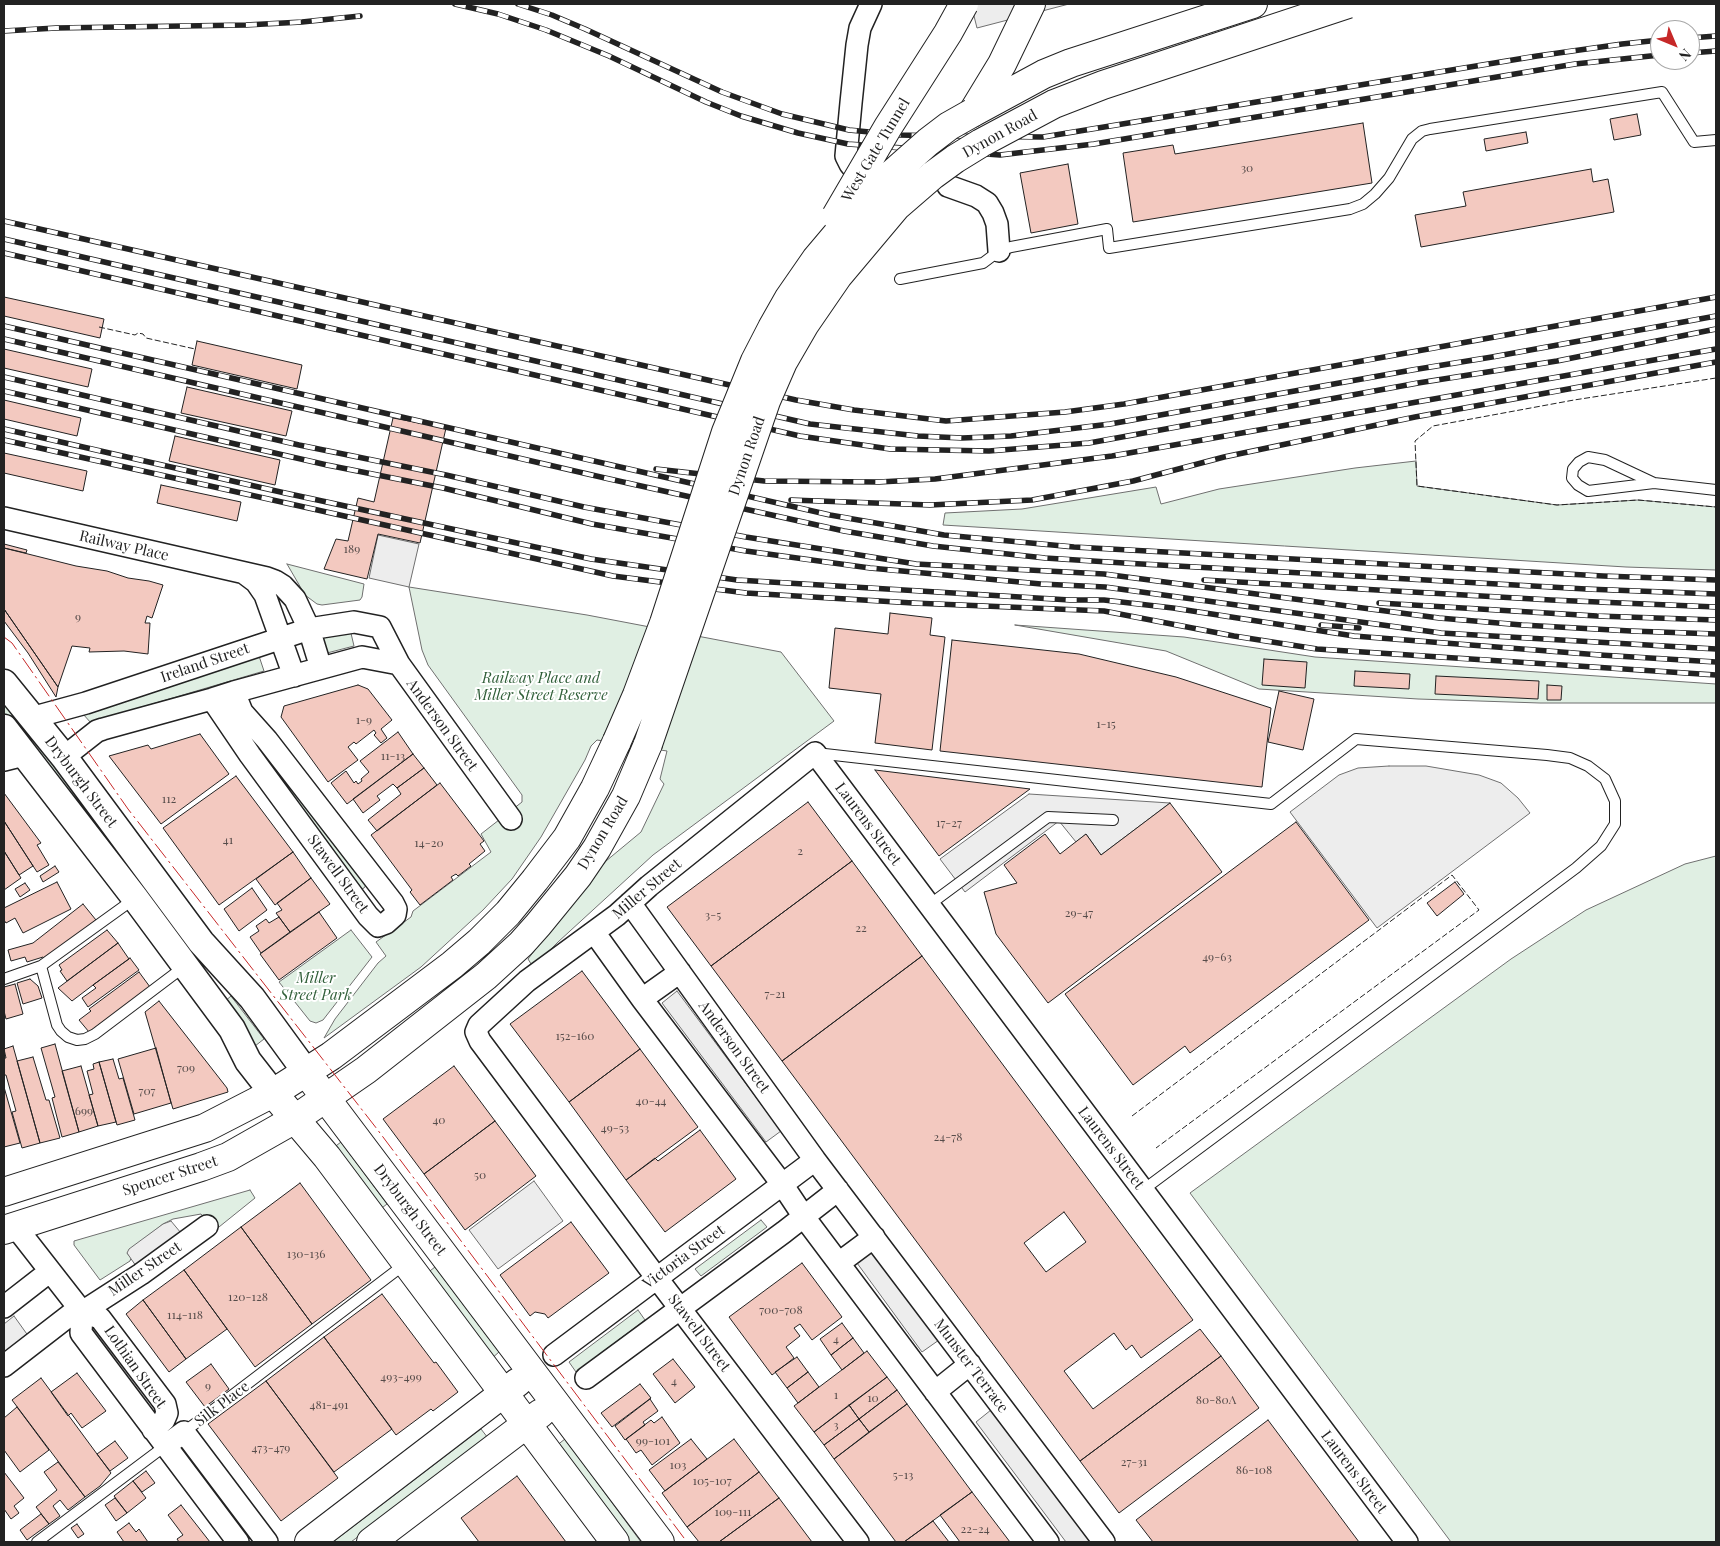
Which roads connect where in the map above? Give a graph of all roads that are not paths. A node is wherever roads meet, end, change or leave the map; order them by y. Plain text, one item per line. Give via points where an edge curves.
1 (870, 4) edge
2 (964, 4) edge
3 (1031, 4) edge
4 (1253, 4) edge
5 (1348, 4) edge
6 (972, 113) junction
7 (1716, 140) edge
8 (855, 170) dead end
9 (948, 186) dead end
10 (896, 207) junction
11 (998, 252) junction
12 (900, 279) dead end
13 (789, 298) junction
14 (1654, 483) junction
15 (1716, 490) edge
16 (4, 518) edge
17 (244, 573) junction
18 (380, 627) joint
19 (309, 629) junction
20 (281, 638) junction
21 (398, 664) junction
22 (321, 668) junction
23 (294, 676) junction
24 (4, 683) edge
25 (234, 692) junction
26 (212, 699) junction
27 (31, 718) junction
28 (4, 728) edge
29 (815, 753) junction
30 (64, 757) junction
31 (14, 758) edge
32 (510, 819) dead end
33 (1113, 820) dead end
34 (156, 882) junction
35 (135, 898) junction
36 (630, 903) junction
37 (929, 905) junction
38 (594, 932) junction
39 (41, 966) junction
40 (186, 966) junction
41 (680, 972) junction
42 (4, 979) edge
43 (234, 979) junction
44 (209, 997) junction
45 (642, 999) junction
46 (479, 1025) joint
47 (306, 1072) junction
48 (273, 1093) junction
49 (326, 1099) junction
50 (296, 1120) junction
51 (815, 1160) junction
52 (782, 1184) junction
53 (838, 1190) junction
54 (1143, 1190) junction
55 (4, 1192) edge
56 (804, 1216) junction
57 (207, 1226) dead end
58 (9, 1228) edge
59 (874, 1237) junction
60 (839, 1263) junction
61 (405, 1264) junction
62 (49, 1272) junction
63 (656, 1277) junction
64 (4, 1307) edge
65 (680, 1309) junction
66 (80, 1310) junction
67 (554, 1355) dead end
68 (970, 1364) junction
69 (4, 1366) edge
70 (531, 1372) junction
71 (586, 1378) dead end
72 (934, 1392) junction
73 (502, 1394) junction
74 (554, 1402) junction
75 (526, 1424) junction
76 (184, 1432) junction
77 (159, 1438) junction
78 (37, 1542) edge
79 (238, 1542) edge
80 (267, 1542) edge
81 (309, 1542) edge
82 (371, 1542) edge
83 (614, 1542) edge
84 (660, 1542) edge
85 (858, 1542) edge
86 (1048, 1542) edge
87 (1104, 1542) edge
88 (1407, 1542) edge

1 - 8 street via 857,45 846,156
2 - 13 main road, West Gate Tunnel, bridge via 855,182
3 - 6 main road via 1002,64
4 - 6 main road, Dynon Road via 1071,63
5 - 10 main road, Dynon Road, bridge via 1054,104 955,159
6 - 10 main road, bridge
6 - 13 main road, Dynon Road, bridge via 928,142 885,180 827,244
7 - 11 lane via 1694,142 1662,92 1422,131 1407,144 1380,190 1363,204 1350,209 1109,248 1107,229
9 - 11 street via 987,203 997,224
10 - 49 main road, Dynon Road, bridge via 838,276 783,362 766,401 648,744 626,796 597,848 563,895 507,958
11 - 12 lane via 983,263
13 - 47 main road, Dynon Road, bridge via 755,361 726,432 637,695 592,794 567,838 508,913 479,942
14 - 14 lane via 1604,460 1588,458 1573,469 1572,478 1588,491
14 - 15 lane
16 - 17 street, Railway Place
17 - 19 street, Railway Place via 267,578 283,586 295,599
17 - 20 street via 265,595
18 - 19 street, Ireland Street via 354,622
18 - 21 street, Anderson Street
19 - 20 street, Ireland Street
19 - 22 street, Railway Place
20 - 23 street
20 - 27 street, Ireland Street
21 - 22 street via 362,657
21 - 32 street, Anderson Street
22 - 23 street
23 - 25 street
24 - 27 street, Dryburgh Street
25 - 26 street
25 - 26 street, Stawell Street via 242,712 268,740 393,903 395,915 386,923 378,926 368,916
26 - 30 street via 97,731
27 - 30 street, Dryburgh Street
28 - 31 street, Dryburgh Street
29 - 36 street, Miller Street
29 - 37 street, Laurens Street
29 - 54 lane via 1271,804 1356,739 1562,757 1588,766 1605,779 1615,801 1615,824 1601,846 1576,868
30 - 34 street, Dryburgh Street
31 - 35 street, Dryburgh Street
33 - 37 lane via 1048,817
34 - 35 street
34 - 43 street, Dryburgh Street via 201,942
35 - 39 lane
35 - 40 street, Dryburgh Street
36 - 38 street, Miller Street
36 - 41 street, Anderson Street
37 - 54 street, Laurens Street
38 - 45 street
38 - 46 street, Miller Street via 527,981
39 - 40 lane via 57,1025 68,1037 77,1040 96,1034
39 - 42 lane
40 - 44 street, Dryburgh Street
41 - 45 street
41 - 51 street, Anderson Street
43 - 44 street
43 - 47 street, Dryburgh Street via 252,998
44 - 48 street, Dryburgh Street via 232,1029 248,1061
45 - 52 street
46 - 63 street, Stawell Street via 476,1032 480,1041
47 - 48 main road
47 - 49 main road, Dryburgh Street
48 - 50 main road, Dryburgh Street
48 - 55 main road via 205,1128
49 - 50 main road, Spencer Street
49 - 70 main road, Dryburgh Street
50 - 58 main road, Spencer Street via 216,1162
50 - 61 main road, Dryburgh Street
51 - 52 street, Victoria Street
51 - 53 street, Anderson Street
52 - 56 street
52 - 63 street, Victoria Street
53 - 56 street
53 - 59 street, Munster Terrace
54 - 88 street, Laurens Street
56 - 60 street
56 - 65 street
57 - 66 street, Miller Street via 141,1274
58 - 62 street, Lothian Street
59 - 60 street
59 - 68 street, Munster Terrace
60 - 72 street
61 - 73 main road, Dryburgh Street
61 - 76 lane, Silk Place
62 - 64 street
62 - 66 street, Lothian Street
63 - 65 street, Stawell Street
63 - 67 street, Victoria Street
65 - 71 street
65 - 85 street, Stawell Street
66 - 69 street, Miller Street
66 - 77 street, Lothian Street via 100,1318 165,1404 167,1413
68 - 72 street
68 - 87 street, Munster Terrace
70 - 73 main road
70 - 74 main road, Dryburgh Street
72 - 86 street
73 - 75 main road, Dryburgh Street
73 - 81 main road
74 - 75 main road
74 - 84 main road, Dryburgh Street
75 - 82 main road
75 - 83 main road, Dryburgh Street
76 - 77 street, Silk Place
76 - 80 street
77 - 78 lane, Silk Place
77 - 79 street

